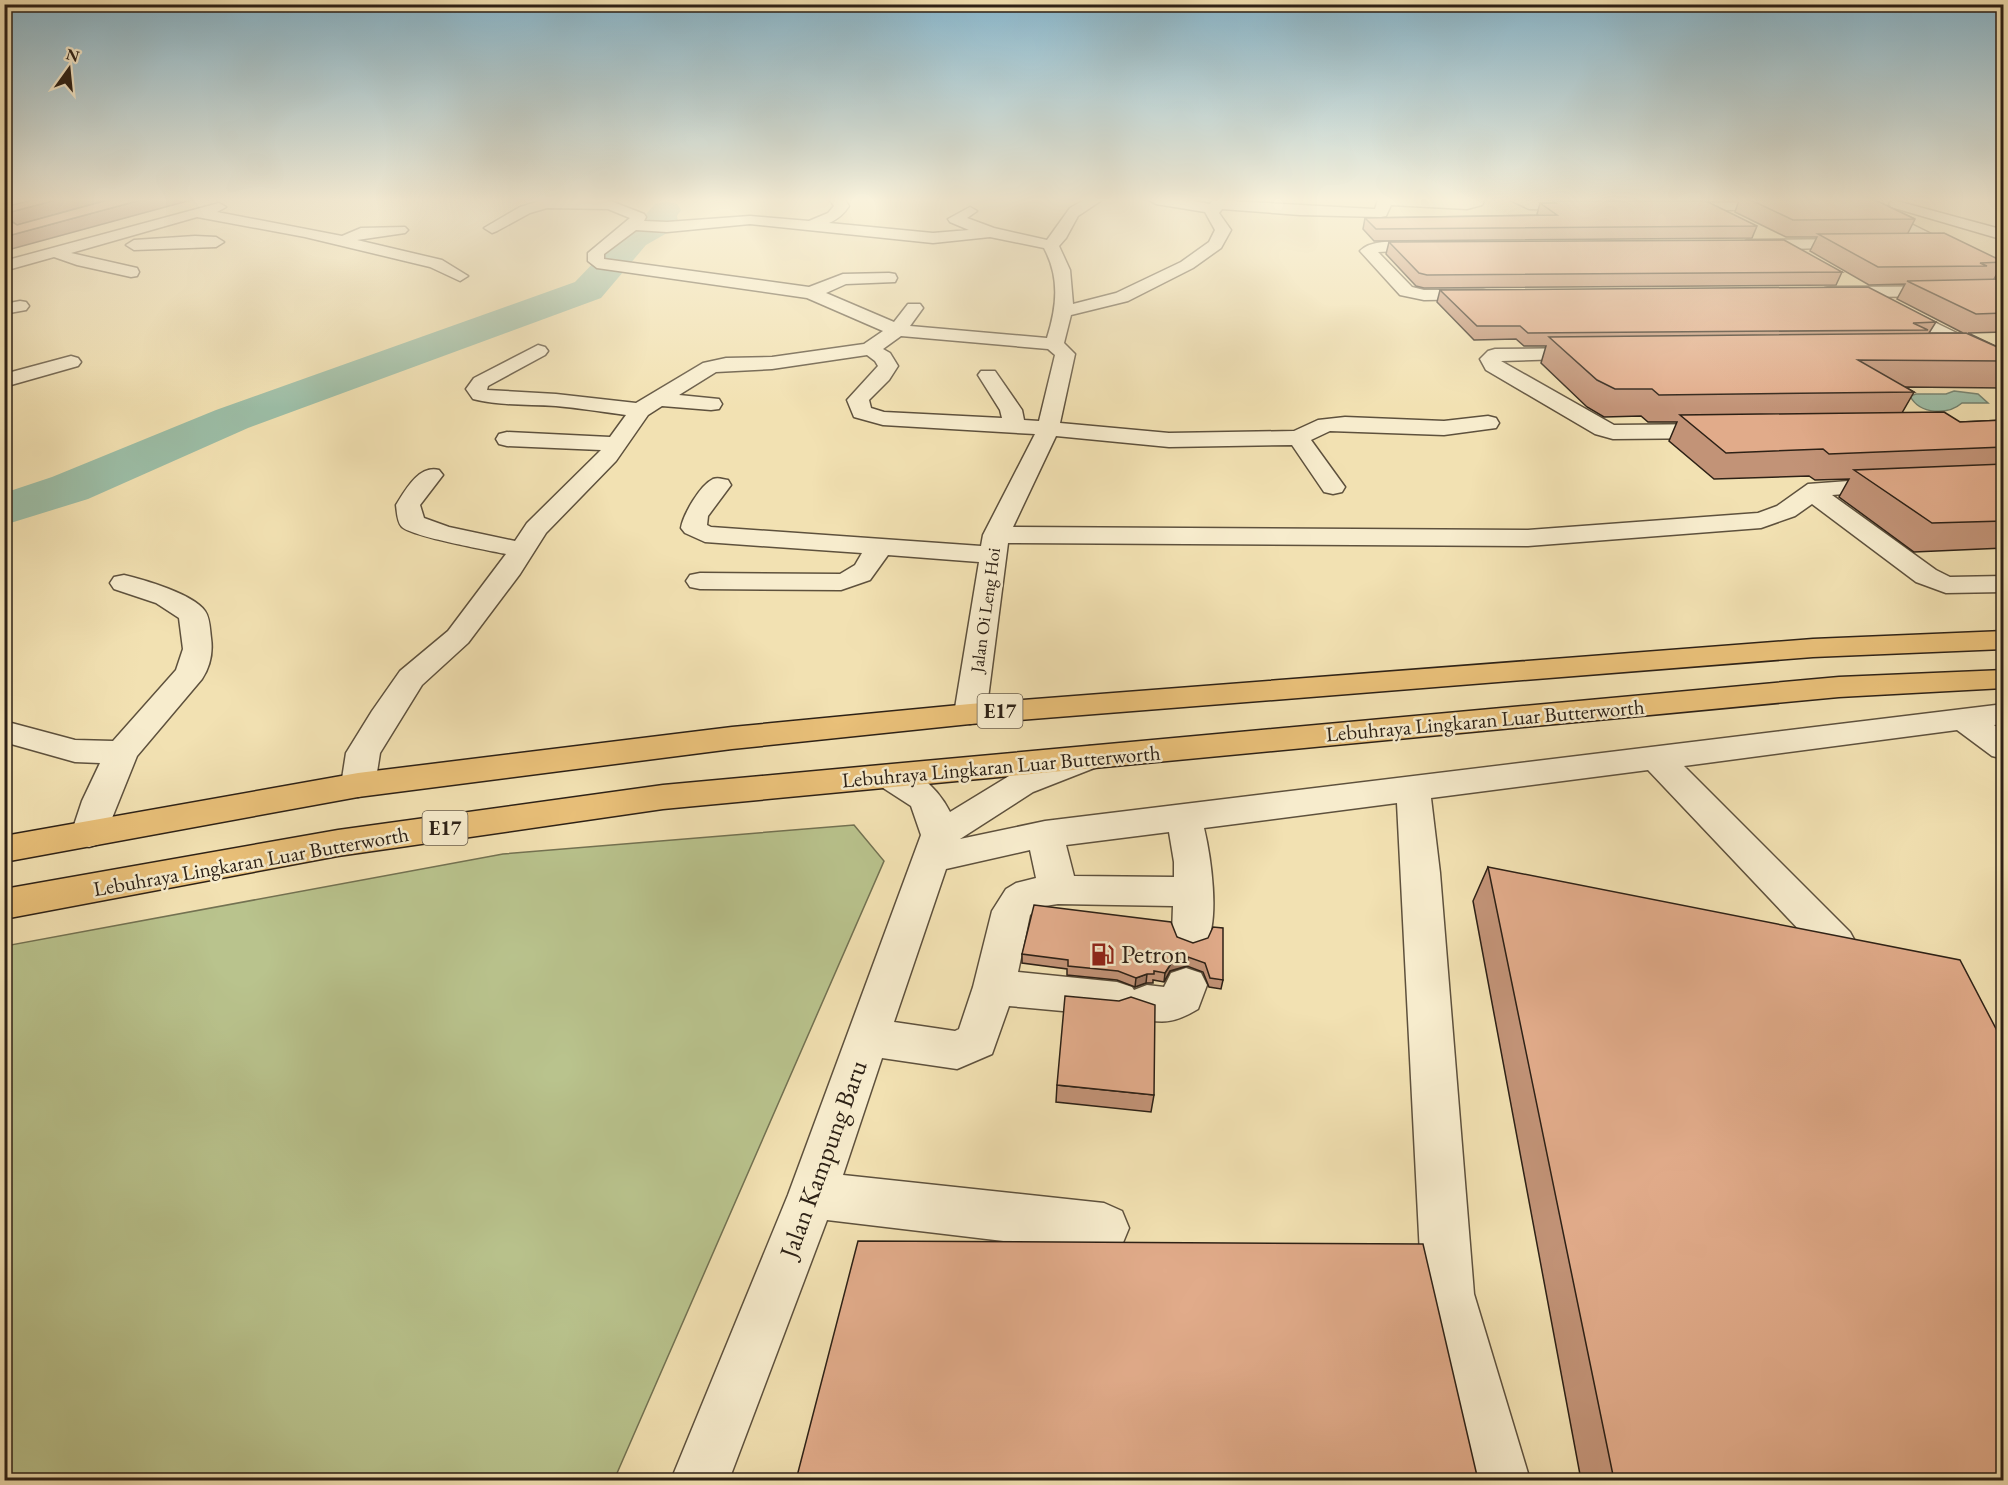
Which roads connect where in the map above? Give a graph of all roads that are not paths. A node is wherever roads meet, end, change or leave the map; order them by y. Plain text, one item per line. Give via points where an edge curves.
1 (118, 269) edge
2 (448, 269) edge
3 (638, 269) edge
4 (1063, 269) edge
5 (1179, 269) edge
6 (1385, 269) edge
7 (131, 272) dead end
8 (1835, 274) edge
9 (460, 276) dead end
10 (889, 278) dead end
11 (2004, 291) edge
12 (1817, 292) edge
13 (1865, 292) junction
14 (811, 293) junction
15 (1495, 295) edge
16 (914, 308) dead end
17 (1065, 311) junction
18 (897, 330) junction
19 (1054, 344) junction
20 (870, 349) junction
21 (2004, 350) edge
22 (538, 351) dead end
23 (1942, 351) edge
24 (1977, 351) junction
25 (1601, 354) edge
26 (71, 362) dead end
27 (2004, 364) edge
28 (35, 372) junction
29 (988, 375) dead end
30 (4, 381) edge
31 (70, 383) dead end
32 (648, 404) junction
33 (711, 404) dead end
34 (1488, 423) dead end
35 (1014, 426) junction
36 (1048, 430) junction
37 (1734, 431) edge
38 (1298, 438) junction
39 (507, 439) dead end
40 (616, 444) junction
41 (431, 475) dead end
42 (1912, 484) edge
43 (719, 485) dead end
44 (1333, 488) dead end
45 (1812, 492) junction
46 (994, 545) junction
47 (878, 548) junction
48 (522, 550) junction
49 (700, 581) dead end
50 (124, 583) dead end
51 (2004, 584) edge
52 (2004, 640) edge
53 (1995, 680) edge
54 (970, 714) junction
55 (2004, 714) edge
56 (1962, 718) junction
57 (4, 731) edge
58 (2004, 748) edge
59 (122, 752) junction
60 (1090, 757) junction
61 (1654, 758) junction
62 (889, 776) junction
63 (358, 785) junction
64 (1413, 788) junction
65 (1184, 818) junction
66 (89, 834) junction
67 (1045, 834) junction
68 (935, 847) junction
69 (4, 849) edge
70 (1058, 890) junction
71 (1192, 892) junction
72 (4, 904) edge
73 (1192, 934) dead end
74 (1836, 943) edge
75 (1186, 985) dead end
76 (994, 987) junction
77 (866, 1037) junction
78 (812, 1195) junction
79 (1104, 1228) dead end
80 (700, 1480) edge
81 (1501, 1480) edge

1 - 7 street
2 - 9 street
3 - 14 street
4 - 17 street
5 - 17 street via 1122,297
6 - 15 street via 1406,291 1424,295
8 - 13 street
10 - 14 street via 843,279
11 - 13 street
12 - 13 street
13 - 24 street
14 - 18 street
16 - 18 street
17 - 19 street
18 - 19 street
18 - 20 street
19 - 36 street, Jalan Oi Leng Hoi via 1065,354
20 - 32 street via 710,367
20 - 35 street via 883,357 888,366 858,400 862,412 883,418
21 - 24 street
22 - 32 street via 481,382 476,389 480,395
23 - 24 street
24 - 27 street
25 - 37 street via 1495,355 1490,359 1493,366 1603,429
26 - 28 street
28 - 30 street
28 - 31 street
29 - 35 street via 1011,410
32 - 33 street
32 - 40 street
34 - 38 street via 1444,428 1326,425
35 - 36 street
36 - 38 street via 1169,440
36 - 46 street, Jalan Oi Leng Hoi
38 - 44 street
39 - 40 street
40 - 48 street via 537,528
41 - 48 street via 408,506 412,523
42 - 45 street
43 - 47 street via 696,515 694,528 705,534
45 - 46 street via 1786,511 1761,520 1528,538
45 - 51 street via 1926,576 1946,585
46 - 47 street
46 - 54 street, Jalan Oi Leng Hoi
47 - 49 street via 864,574 854,580
48 - 63 street via 458,637 411,678 382,718 363,753
50 - 59 street via 166,597 193,614 198,649 191,672
52 - 54 highway, E17 via 1813,648
53 - 60 highway, Lebuhraya Lingkaran Luar Butterworth / E17 via 1839,687
54 - 63 highway, E17 via 732,738
55 - 56 street
56 - 58 street
56 - 61 street
57 - 59 street via 75,751
59 - 66 street
60 - 62 highway, Lebuhraya Lingkaran Luar Butterworth / E17
60 - 68 street via 1021,784
61 - 64 street
61 - 74 street
62 - 68 street via 919,791 932,807
62 - 72 highway, Lebuhraya Lingkaran Luar Butterworth / E17 via 663,797 338,843
63 - 66 highway, E17
64 - 65 street
64 - 81 street via 1448,1294
65 - 67 street
65 - 71 street via 1193,862
66 - 69 highway, E17
67 - 68 street
67 - 70 street
68 - 77 street, Jalan Kampung Baru
70 - 71 street
70 - 76 street via 1030,893 1011,911
71 - 73 street
75 - 76 street via 1183,997 1169,1005
76 - 77 street via 977,1041 957,1050
77 - 78 street, Jalan Kampung Baru
78 - 79 street
78 - 80 street, Jalan Kampung Baru

